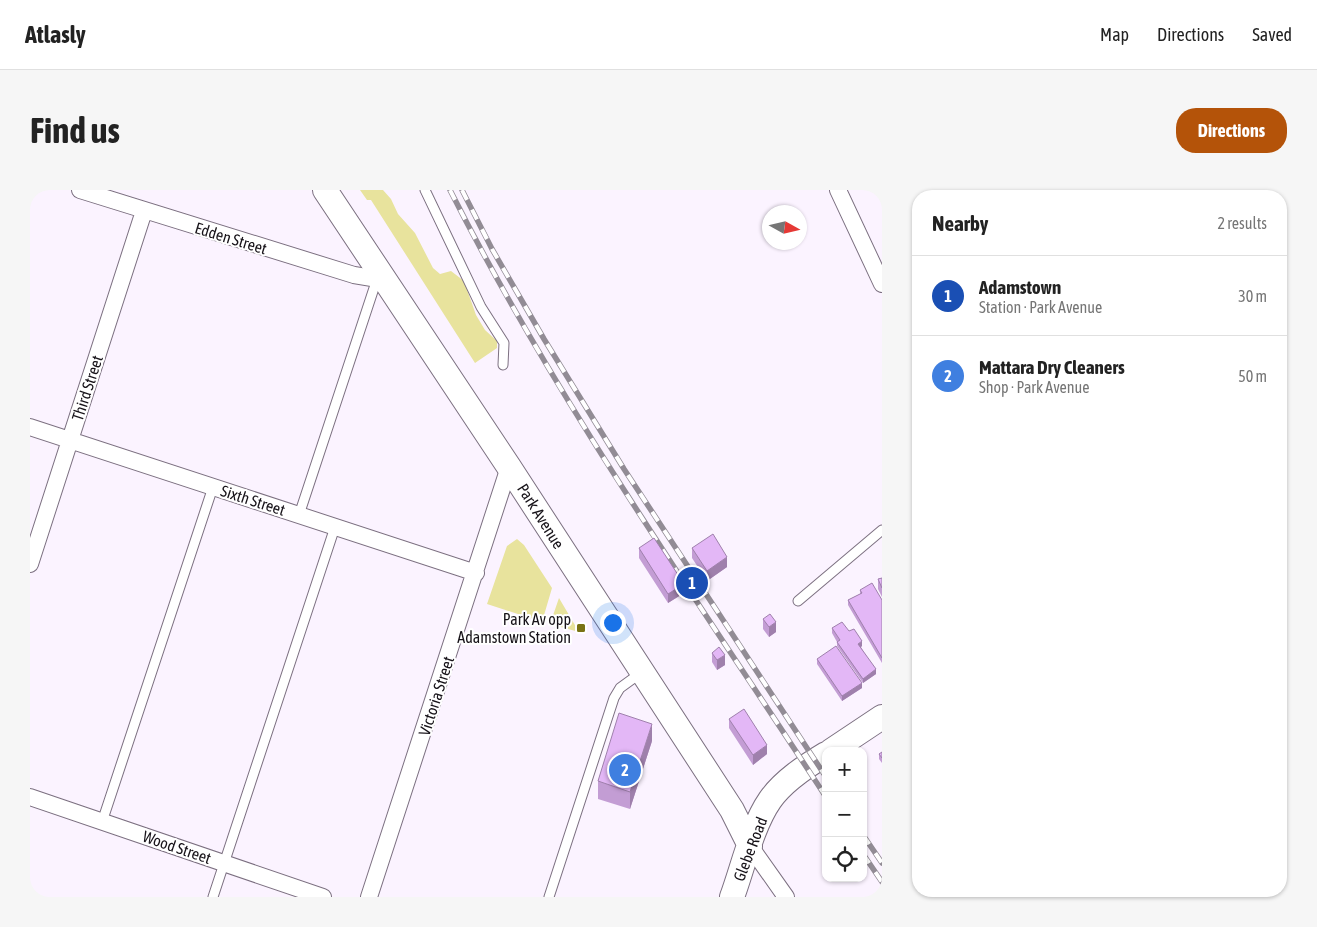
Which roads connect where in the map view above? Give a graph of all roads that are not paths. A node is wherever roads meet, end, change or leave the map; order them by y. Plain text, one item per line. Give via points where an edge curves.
1 (80, 190) edge
2 (326, 190) edge
3 (425, 190) edge
4 (843, 192) edge
5 (144, 211) junction
6 (380, 279) junction
7 (882, 284) edge
8 (503, 364) dead end
9 (30, 427) edge
10 (71, 440) junction
11 (509, 466) junction
12 (213, 487) junction
13 (299, 515) junction
14 (335, 527) junction
15 (882, 530) edge
16 (30, 564) edge
17 (476, 573) junction
18 (798, 600) dead end
19 (642, 672) junction
20 (882, 717) edge
21 (837, 747) edge
22 (822, 757) edge
23 (30, 797) edge
24 (102, 822) junction
25 (750, 846) junction
26 (225, 863) junction
27 (214, 897) edge
28 (323, 897) edge
29 (369, 897) edge
30 (549, 897) edge
31 (732, 897) edge
32 (786, 897) edge

1 - 5 street, Edden Street
2 - 6 main road, Park Avenue
3 - 8 lane via 481,307 504,344
4 - 7 street
5 - 6 street, Edden Street via 354,275
5 - 10 street, Third Street
6 - 11 main road, Park Avenue
6 - 13 lane
9 - 10 street, Sixth Street
10 - 12 street, Sixth Street
10 - 16 street, Third Street
11 - 17 street, Victoria Street
11 - 19 main road, Park Avenue
12 - 13 street, Sixth Street
12 - 24 lane
13 - 14 street, Sixth Street
14 - 17 street, Sixth Street
14 - 26 lane
15 - 18 lane
17 - 29 street, Victoria Street
19 - 25 main road, Park Avenue via 732,810
19 - 30 lane via 620,688 614,698
20 - 21 main road
22 - 25 main road, Glebe Road via 793,777 769,801
23 - 24 street, Wood Street
24 - 26 street, Wood Street
25 - 31 main road, Glebe Road
25 - 32 street
26 - 27 lane
26 - 28 street, Wood Street

